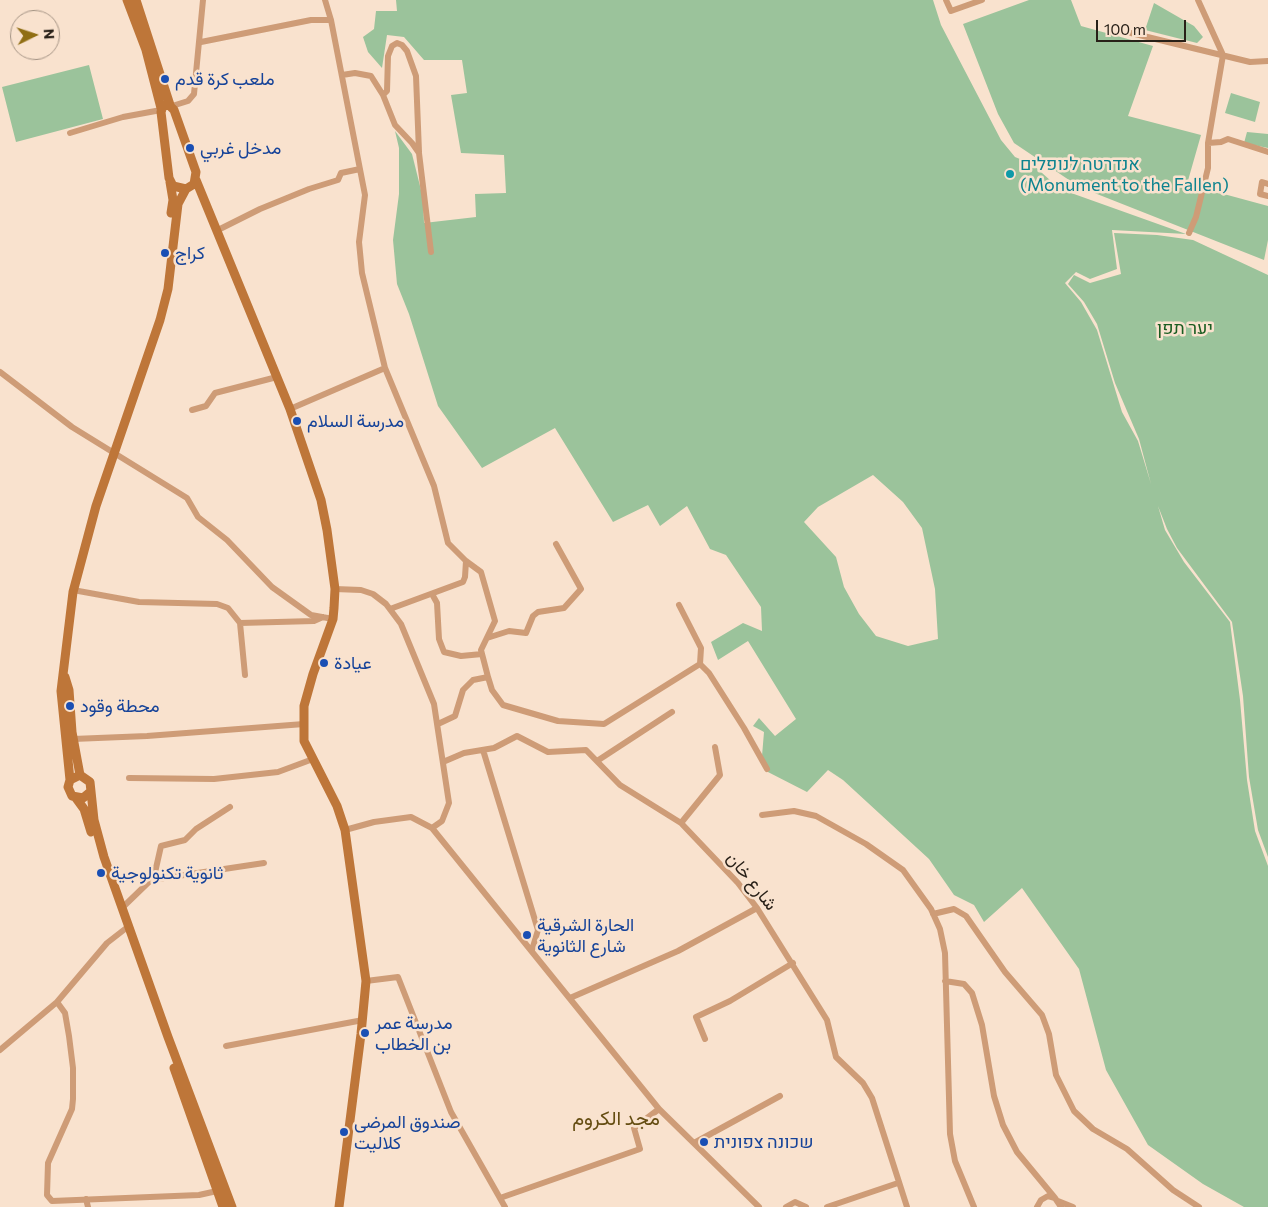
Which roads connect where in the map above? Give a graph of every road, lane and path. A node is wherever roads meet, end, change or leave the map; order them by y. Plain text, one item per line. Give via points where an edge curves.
1 (127, 0) edge
2 (136, 0) edge
3 (204, 0) edge
4 (325, 0) edge
5 (946, 0) edge
6 (982, 0) edge
7 (1198, 0) edge
8 (331, 20) junction
9 (1131, 33) dead end
10 (201, 42) junction
11 (1222, 55) junction
12 (1268, 61) edge
13 (342, 75) junction
14 (383, 95) junction
15 (168, 109) junction
16 (70, 133) dead end
17 (1208, 143) junction
18 (1268, 152) edge
19 (419, 153) junction
20 (360, 169) junction
21 (196, 180) junction
22 (170, 182) junction
23 (1268, 184) edge
24 (186, 189) junction
25 (1268, 196) edge
26 (218, 230) junction
27 (1189, 233) dead end
28 (431, 252) dead end
29 (155, 332) junction
30 (385, 368) junction
31 (0, 372) edge
32 (277, 377) junction
33 (290, 409) junction
34 (192, 410) dead end
35 (115, 454) junction
36 (556, 544) dead end
37 (466, 561) junction
38 (335, 589) junction
39 (73, 590) junction
40 (432, 594) junction
41 (679, 606) dead end
42 (390, 609) junction
43 (323, 617) junction
44 (333, 619) junction
45 (240, 623) junction
46 (487, 638) junction
47 (482, 654) junction
48 (700, 664) junction
49 (64, 674) junction
50 (245, 676) dead end
51 (488, 677) junction
52 (672, 712) dead end
53 (304, 724) junction
54 (438, 724) junction
55 (73, 739) junction
56 (715, 747) dead end
57 (483, 750) junction
58 (313, 759) junction
59 (597, 761) junction
60 (443, 762) junction
61 (767, 769) dead end
62 (80, 775) junction
63 (130, 778) dead end
64 (70, 780) junction
65 (89, 793) junction
66 (76, 798) junction
67 (230, 807) dead end
68 (762, 815) dead end
69 (681, 823) junction
70 (432, 828) junction
71 (344, 830) junction
72 (264, 863) dead end
73 (152, 880) junction
74 (123, 907) junction
75 (757, 908) junction
76 (934, 914) junction
77 (126, 929) junction
78 (532, 950) junction
79 (793, 964) junction
80 (366, 980) junction
81 (945, 981) junction
82 (570, 998) junction
83 (57, 1002) junction
84 (363, 1020) junction
85 (705, 1039) dead end
86 (226, 1046) dead end
87 (0, 1050) edge
88 (780, 1096) dead end
89 (659, 1109) junction
90 (694, 1143) junction
91 (1040, 1181) junction
92 (898, 1183) junction
93 (217, 1191) junction
94 (500, 1198) junction
95 (1042, 1199) junction
96 (86, 1200) junction
97 (1058, 1202) edge
98 (88, 1207) edge
99 (223, 1207) edge
100 (232, 1207) edge
101 (339, 1207) edge
102 (505, 1207) edge
103 (759, 1207) edge
104 (786, 1207) edge
105 (806, 1207) edge
106 (826, 1207) edge
107 (907, 1207) edge
108 (974, 1207) edge
109 (1037, 1207) edge
110 (1073, 1207) edge
111 (1199, 1207) edge

1 - 15 street
2 - 15 street
3 - 10 street
4 - 8 street
5 - 6 street via 951,11
7 - 11 street
8 - 10 street via 311,20
8 - 13 street
9 - 11 street
10 - 15 street via 196,90 192,98
11 - 12 street via 1250,62
11 - 17 street
13 - 14 street via 370,76
13 - 20 street
14 - 19 street via 395,126
14 - 19 street via 387,91 388,56 397,43 408,51 416,76
15 - 16 street via 123,117
15 - 21 street via 194,165
15 - 22 street
17 - 18 street via 1228,138
17 - 27 street via 1208,168
19 - 28 street
20 - 26 street via 340,173 338,180 260,209
20 - 30 street via 365,195 359,242 362,273
21 - 24 street
21 - 26 street
22 - 24 street via 176,188
22 - 29 street via 173,200
23 - 25 street via 1262,182 1260,194
24 - 29 street via 178,204 168,289
26 - 32 street
29 - 35 street
30 - 33 street
30 - 37 street via 434,486 448,542
31 - 35 street via 72,427
32 - 33 street
32 - 34 street via 215,392 206,406
33 - 38 street via 321,500
35 - 39 street
35 - 43 street via 187,498 198,517 227,540 272,587 311,615
36 - 46 street via 581,589 564,608 538,612 533,616 526,633 509,631
37 - 40 street via 462,582
37 - 46 street via 481,572 495,621
38 - 42 street via 373,594
38 - 44 street
39 - 45 street via 139,602 217,604 228,608
39 - 49 street
40 - 42 street
40 - 47 street via 437,603 444,652 461,656
41 - 48 street via 700,648
42 - 54 street via 400,624 434,704
43 - 44 street
43 - 45 street via 314,622
44 - 53 street via 304,706
45 - 50 street
46 - 47 street
47 - 51 street
48 - 51 street via 604,724 558,721 503,705 492,690
48 - 61 street via 734,712
49 - 55 street via 69,690
49 - 64 street via 61,692
51 - 54 street via 473,680 463,690 455,716
52 - 59 street
53 - 55 street
53 - 58 street via 304,741
54 - 60 street
55 - 62 street
56 - 69 street via 720,775
57 - 59 street, شارع خان via 517,736 548,752 586,750
57 - 60 street, شارع خان via 464,753
57 - 78 street via 538,930
58 - 63 street via 278,772 214,779
58 - 71 street
59 - 69 street, شارع خان via 620,785
60 - 70 street via 449,803 442,821
62 - 64 street
62 - 65 street via 90,782
64 - 66 street via 68,790
65 - 66 street via 83,798
65 - 74 street via 104,857
66 - 77 street via 84,809
67 - 73 street via 184,840 161,846
68 - 76 street via 794,811 816,816 866,844 903,870
69 - 75 street, شارع خان
70 - 71 street via 411,817
70 - 78 street
71 - 80 street
72 - 73 street
73 - 74 street
74 - 100 street
75 - 79 street, شارع خان
75 - 82 street via 678,951
76 - 81 street via 944,944
76 - 111 street via 954,910 966,916 1008,976 1042,1015 1056,1075 1074,1111 1093,1129 1127,1149 1173,1190
77 - 83 street via 107,943
77 - 93 street
78 - 82 street
79 - 85 street via 696,1017
79 - 92 street, شارع خان via 827,1020 836,1057 872,1098
80 - 84 street
80 - 94 street via 398,977 451,1112
81 - 91 street via 964,984 972,993 1003,1125 1017,1152
81 - 108 street via 950,1134 960,1175
82 - 89 street
83 - 87 street
83 - 96 street via 64,1013 69,1036 74,1099 48,1163 47,1195 52,1202
84 - 86 street
84 - 101 street
88 - 90 street
89 - 90 street
89 - 94 street via 634,1128 640,1149
90 - 103 street
91 - 95 street via 1044,1191
91 - 97 street
92 - 106 street
92 - 107 street, شارع خان
93 - 96 street via 199,1195
93 - 99 street
94 - 102 street
95 - 97 street via 1048,1196
95 - 109 street
96 - 98 street
97 - 110 street
104 - 105 street via 795,1202

